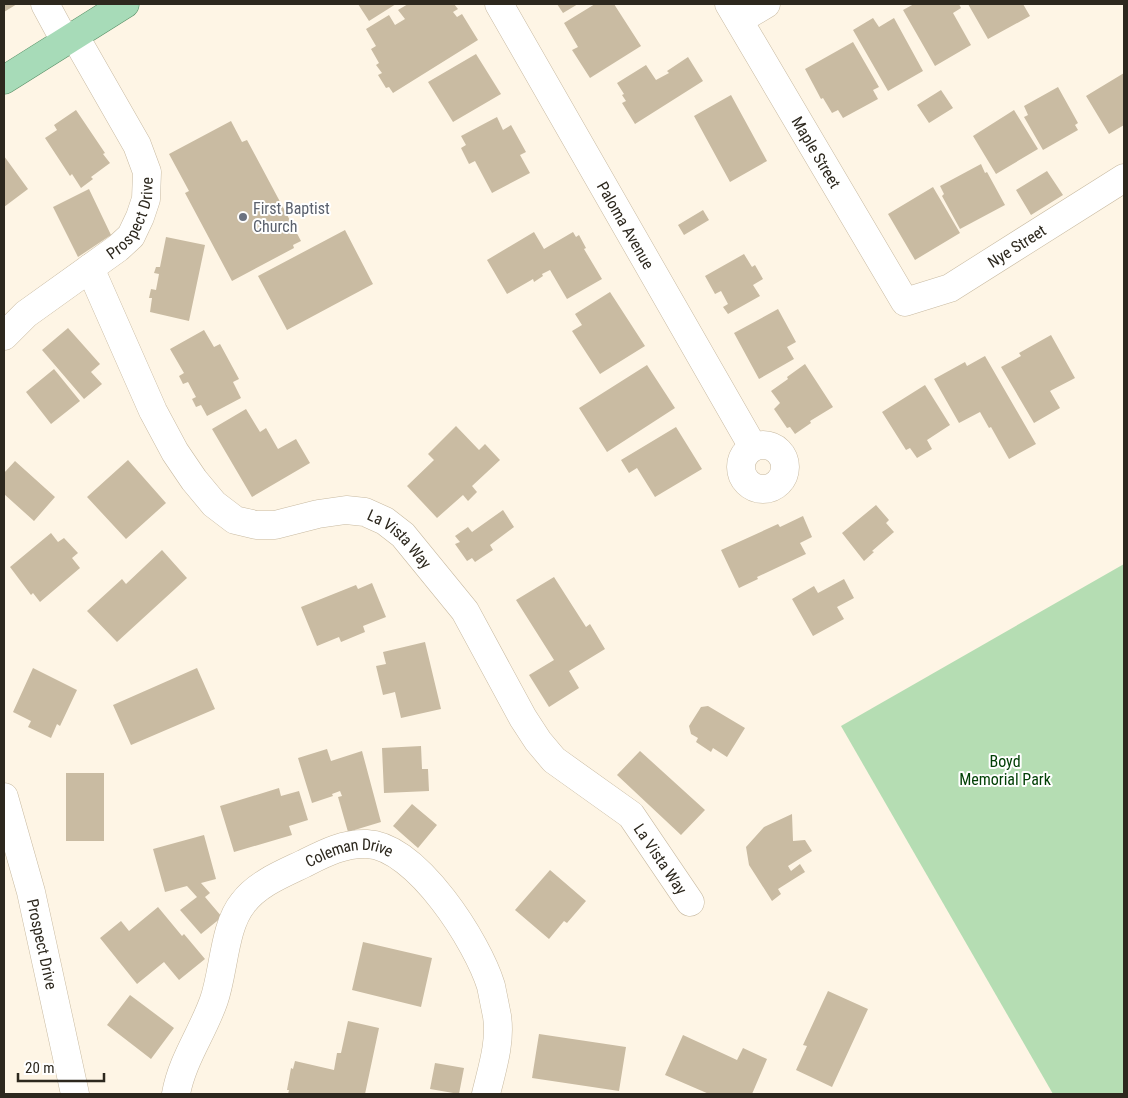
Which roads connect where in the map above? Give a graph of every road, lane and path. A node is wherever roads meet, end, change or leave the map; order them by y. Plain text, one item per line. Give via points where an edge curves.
1 (45, 4) edge
2 (123, 4) edge
3 (499, 4) edge
4 (766, 4) edge
5 (734, 12) edge
6 (69, 38) junction
7 (4, 80) edge
8 (1124, 178) edge
9 (90, 268) junction
10 (905, 302) joint
11 (4, 336) edge
12 (753, 448) dead end
13 (4, 797) edge
14 (690, 902) dead end
15 (75, 1094) edge
16 (176, 1094) edge
17 (486, 1094) edge

1 - 6 street, Prospect Drive
2 - 6 main road
3 - 12 street, Paloma Avenue
4 - 5 street
5 - 10 street, Maple Street
6 - 7 main road
6 - 9 street, Prospect Drive via 137,145 147,172 146,199 131,236
8 - 10 street, Nye Street via 950,288
9 - 11 street, Prospect Drive via 26,314
9 - 14 street, La Vista Way via 153,411 175,452 214,504 235,520 256,525 275,525 346,510 365,512 385,521 403,535 465,611 538,741 559,765 631,815
13 - 15 street, Prospect Drive via 31,892
16 - 17 street, Coleman Drive via 180,1077 214,1000 235,915 243,902 275,878 332,849 368,844 404,858 425,878 449,908 472,946 490,986 497,1018 496,1051

